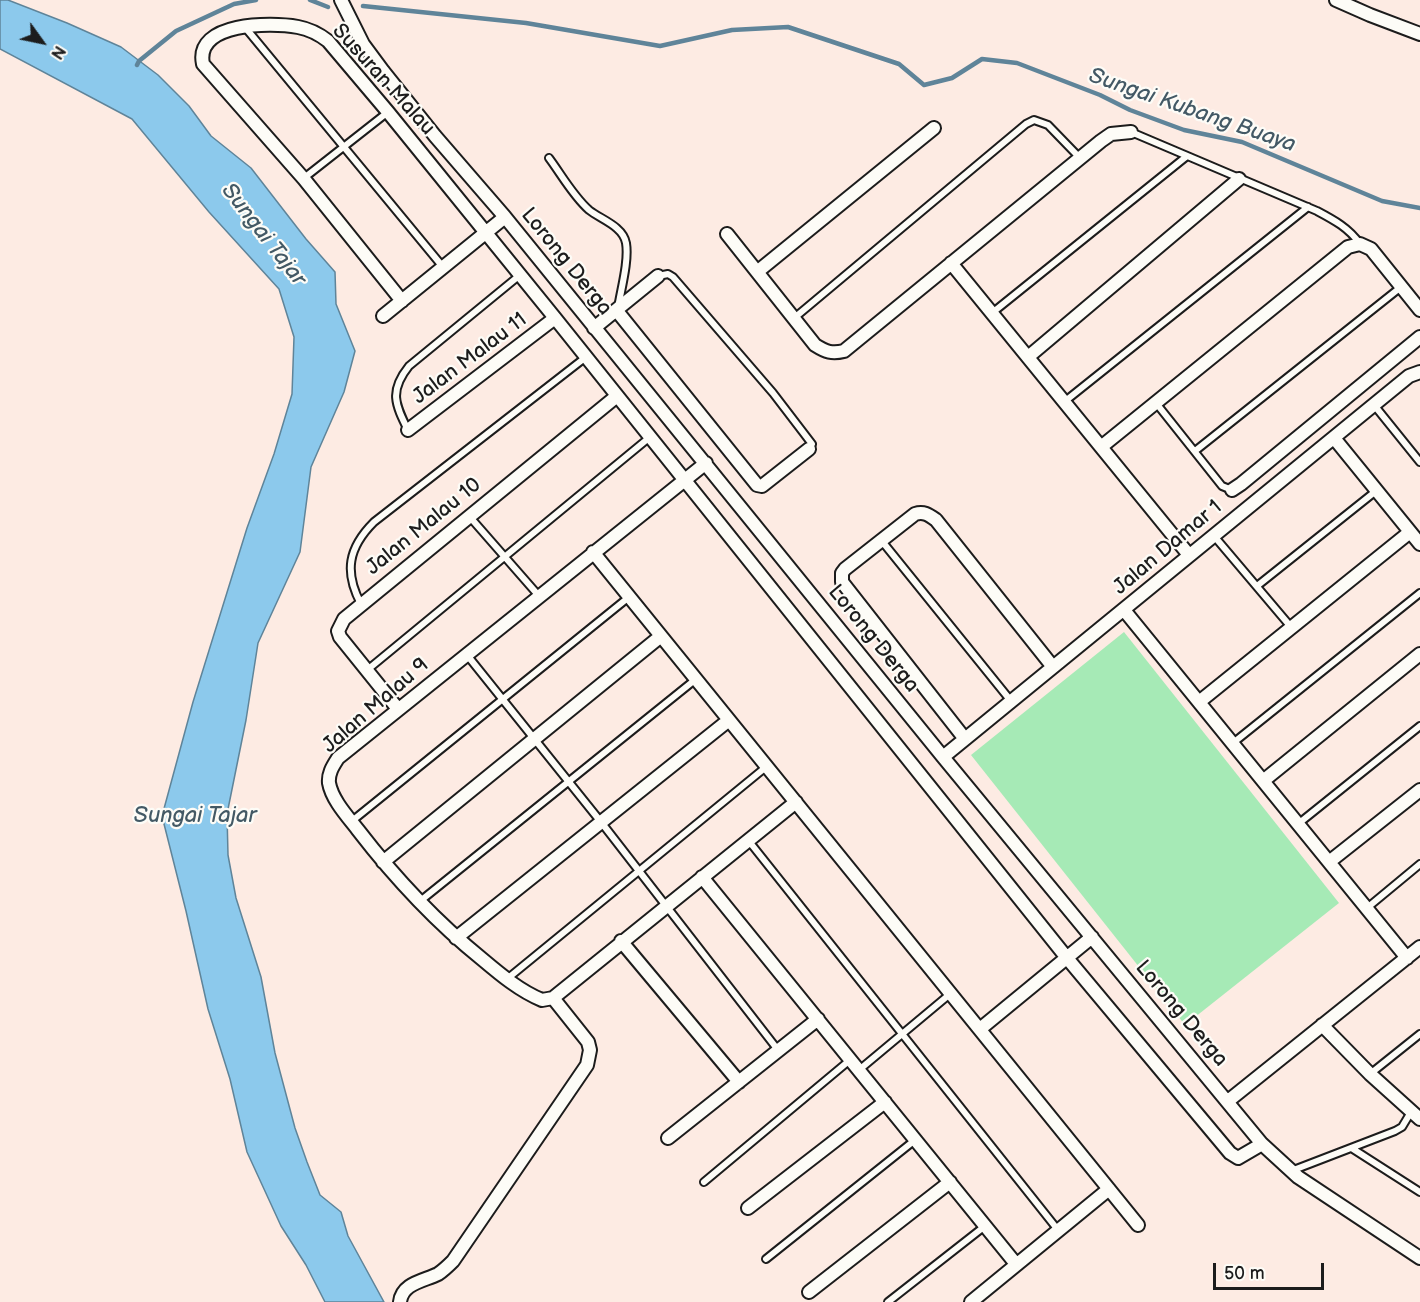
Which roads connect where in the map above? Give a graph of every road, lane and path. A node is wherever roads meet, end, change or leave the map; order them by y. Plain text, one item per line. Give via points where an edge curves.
1 (341, 0) edge
2 (1336, 0) edge
3 (243, 26) junction
4 (1420, 34) edge
5 (388, 112) junction
6 (934, 128) dead end
7 (1131, 132) joint
8 (344, 146) junction
9 (1187, 156) junction
10 (549, 158) dead end
11 (1080, 158) junction
12 (304, 179) junction
13 (1239, 179) junction
14 (1308, 207) junction
15 (505, 217) junction
16 (486, 232) junction
17 (727, 234) dead end
18 (1360, 244) junction
19 (951, 263) junction
20 (443, 267) junction
21 (758, 272) junction
22 (520, 275) junction
23 (658, 276) joint
24 (1401, 287) junction
25 (402, 301) junction
26 (1420, 310) edge
27 (617, 311) junction
28 (992, 313) junction
29 (383, 316) dead end
30 (555, 318) junction
31 (793, 319) junction
32 (594, 328) junction
33 (1420, 337) edge
34 (586, 357) junction
35 (1028, 357) junction
36 (1420, 372) edge
37 (617, 396) junction
38 (1064, 402) junction
39 (1155, 402) junction
40 (1373, 405) junction
41 (408, 430) joint
42 (650, 437) junction
43 (1334, 438) junction
44 (1101, 447) junction
45 (809, 450) joint
46 (1195, 451) junction
47 (1420, 462) edge
48 (706, 463) junction
49 (684, 479) junction
50 (1232, 490) joint
51 (1376, 491) junction
52 (469, 516) junction
53 (1410, 532) junction
54 (1213, 536) junction
55 (881, 540) junction
56 (1420, 544) edge
57 (593, 552) junction
58 (1189, 555) junction
59 (505, 557) junction
60 (1257, 586) junction
61 (1420, 592) edge
62 (539, 596) junction
63 (629, 597) junction
64 (361, 604) junction
65 (1124, 610) junction
66 (1291, 627) junction
67 (661, 636) junction
68 (1420, 654) edge
69 (466, 655) junction
70 (1053, 667) junction
71 (366, 671) junction
72 (696, 679) junction
73 (502, 700) junction
74 (1011, 701) junction
75 (1199, 702) junction
76 (398, 709) junction
77 (729, 720) junction
78 (1420, 726) edge
79 (965, 739) junction
80 (533, 740) junction
81 (1233, 743) junction
82 (943, 757) junction
83 (767, 767) junction
84 (1263, 781) junction
85 (568, 782) junction
86 (1420, 790) edge
87 (796, 802) junction
88 (352, 821) junction
89 (601, 822) junction
90 (1298, 824) junction
91 (748, 840) junction
92 (383, 862) junction
93 (1329, 862) junction
94 (1420, 864) edge
95 (639, 871) junction
96 (702, 877) junction
97 (419, 903) junction
98 (666, 906) junction
99 (1367, 908) junction
100 (456, 938) junction
101 (1092, 938) junction
102 (621, 941) junction
103 (1420, 947) edge
104 (1067, 958) junction
105 (1407, 958) junction
106 (507, 980) junction
107 (951, 993) junction
108 (553, 998) junction
109 (818, 1020) junction
110 (1322, 1025) junction
111 (980, 1029) junction
112 (1420, 1034) edge
113 (902, 1035) junction
114 (778, 1051) junction
115 (855, 1065) junction
116 (1370, 1074) junction
117 (739, 1082) junction
118 (1228, 1101) junction
119 (885, 1102) junction
120 (1417, 1112) edge
121 (668, 1138) dead end
122 (915, 1140) junction
123 (1262, 1144) junction
124 (1353, 1149) junction
125 (1291, 1171) junction
126 (704, 1182) dead end
127 (950, 1182) junction
128 (1109, 1189) junction
129 (1420, 1192) edge
130 (748, 1208) dead end
131 (1138, 1225) dead end
132 (985, 1226) junction
133 (1059, 1230) junction
134 (1420, 1258) edge
135 (766, 1259) dead end
136 (1016, 1264) junction
137 (809, 1292) dead end
138 (400, 1302) edge
139 (888, 1302) edge
140 (972, 1302) edge

1 - 15 street, Lorong Derga via 363,44 383,71
2 - 4 street
3 - 5 street, Susuran Malau via 297,27 319,34
3 - 8 lane
3 - 12 street, Susuran Malau via 208,41 201,56 203,64
5 - 8 lane
5 - 16 street, Susuran Malau
6 - 21 street
7 - 9 lane
7 - 11 street via 1112,134
8 - 12 lane
8 - 20 lane
9 - 13 lane
9 - 28 lane
10 - 27 lane via 583,204 625,239 626,258
11 - 19 street
11 - 31 lane via 1048,125 1034,120 1026,124
12 - 25 street
13 - 14 lane
13 - 35 street
14 - 18 lane via 1341,224
14 - 38 lane
15 - 16 street
15 - 32 street, Lorong Derga
16 - 20 street
16 - 22 street, Susuran Malau
17 - 21 street
18 - 24 street via 1371,249
18 - 39 street via 1348,247
19 - 28 street
19 - 31 street via 844,351 825,351 815,345
20 - 25 street
21 - 31 street
22 - 30 street, Susuran Malau
22 - 41 lane via 402,374 395,399
23 - 27 street
23 - 45 lane via 673,277 773,393 812,444
24 - 26 street
24 - 46 lane
25 - 29 street
27 - 32 street
27 - 45 street via 757,485 762,486
28 - 35 street
30 - 34 street, Susuran Malau
30 - 41 street, Jalan Malau 11
32 - 48 street, Lorong Derga
33 - 50 street
34 - 37 street, Susuran Malau
34 - 64 lane via 364,532 357,542 350,569 352,588
35 - 38 street
36 - 40 street, Jalan Damar 1 via 1409,376
37 - 42 street, Susuran Malau
37 - 52 street, Jalan Malau 10
38 - 44 street
39 - 44 street
39 - 46 lane
40 - 43 street, Jalan Damar 1
40 - 47 lane
42 - 49 street, Susuran Malau
42 - 59 lane
43 - 51 street
43 - 54 street, Jalan Damar 1
44 - 58 street
46 - 50 lane via 1222,486
48 - 49 street, Jalan Malau 9
48 - 82 street, Lorong Derga
49 - 57 street, Jalan Malau 9
49 - 104 street, Susuran Malau
51 - 53 street
51 - 60 lane
52 - 59 lane
52 - 64 street, Jalan Malau 10
53 - 56 street
53 - 66 street
54 - 58 street, Jalan Damar 1
54 - 60 lane
55 - 70 street via 915,514 922,512 936,520
55 - 74 lane
55 - 79 street via 845,569 842,582
57 - 62 street, Jalan Malau 9
57 - 63 street
58 - 65 street, Jalan Damar 1
59 - 62 lane
59 - 71 lane
60 - 66 lane
61 - 81 lane
62 - 69 street, Jalan Malau 9
63 - 67 street
63 - 73 lane
64 - 71 street, Jalan Malau 10 via 344,619 338,631
65 - 70 street, Jalan Damar 1
65 - 75 street
66 - 75 street
67 - 72 street
67 - 80 street
68 - 84 street
69 - 73 lane
69 - 76 street, Jalan Malau 9
70 - 74 street, Jalan Damar 1
71 - 76 street, Jalan Malau 10
72 - 77 street
72 - 85 lane
73 - 80 lane
73 - 88 lane
74 - 79 street, Jalan Damar 1
75 - 81 street
76 - 88 street, Jalan Malau 9 via 332,767 329,777 333,794
77 - 83 street
77 - 89 street
78 - 90 lane
79 - 82 street, Jalan Damar 1
80 - 85 lane
80 - 92 street
81 - 84 street
82 - 101 street, Lorong Derga
83 - 87 street
83 - 95 lane
84 - 90 street
85 - 89 lane
85 - 97 lane
86 - 93 street
87 - 91 street
87 - 107 street
88 - 92 street, Jalan Malau 9
89 - 95 lane
89 - 100 street
90 - 93 street
91 - 96 street
91 - 113 lane
92 - 97 street, Jalan Malau 9
93 - 99 street
94 - 99 lane
95 - 98 lane
95 - 106 lane
96 - 98 street
96 - 109 street
97 - 100 street, Jalan Malau 9
98 - 102 street
98 - 114 lane
99 - 105 street
100 - 106 street, Jalan Malau 9
101 - 104 street
101 - 118 street, Lorong Derga
102 - 108 street
102 - 117 street
103 - 105 street
104 - 111 street
104 - 123 street, Susuran Malau via 1230,1153 1238,1158
105 - 110 street
106 - 108 street, Jalan Malau 9 via 542,1000
107 - 111 street
107 - 113 lane
108 - 138 street via 588,1042 587,1065 453,1261 438,1274 410,1286
109 - 114 street
109 - 115 street
110 - 116 street
110 - 118 street
111 - 128 street
112 - 116 lane
113 - 115 lane
113 - 133 lane
114 - 117 street
115 - 119 street
115 - 126 lane
116 - 120 street
117 - 121 street
118 - 123 street, Lorong Derga
119 - 122 street
119 - 130 street
120 - 124 lane via 1402,1127
122 - 127 street
122 - 135 lane
123 - 125 street, Lorong Derga
124 - 125 lane
124 - 129 lane
125 - 134 street, Lorong Derga
127 - 132 street
127 - 137 street
128 - 131 street
128 - 133 street
132 - 136 street
132 - 139 lane
133 - 136 street
136 - 140 street

